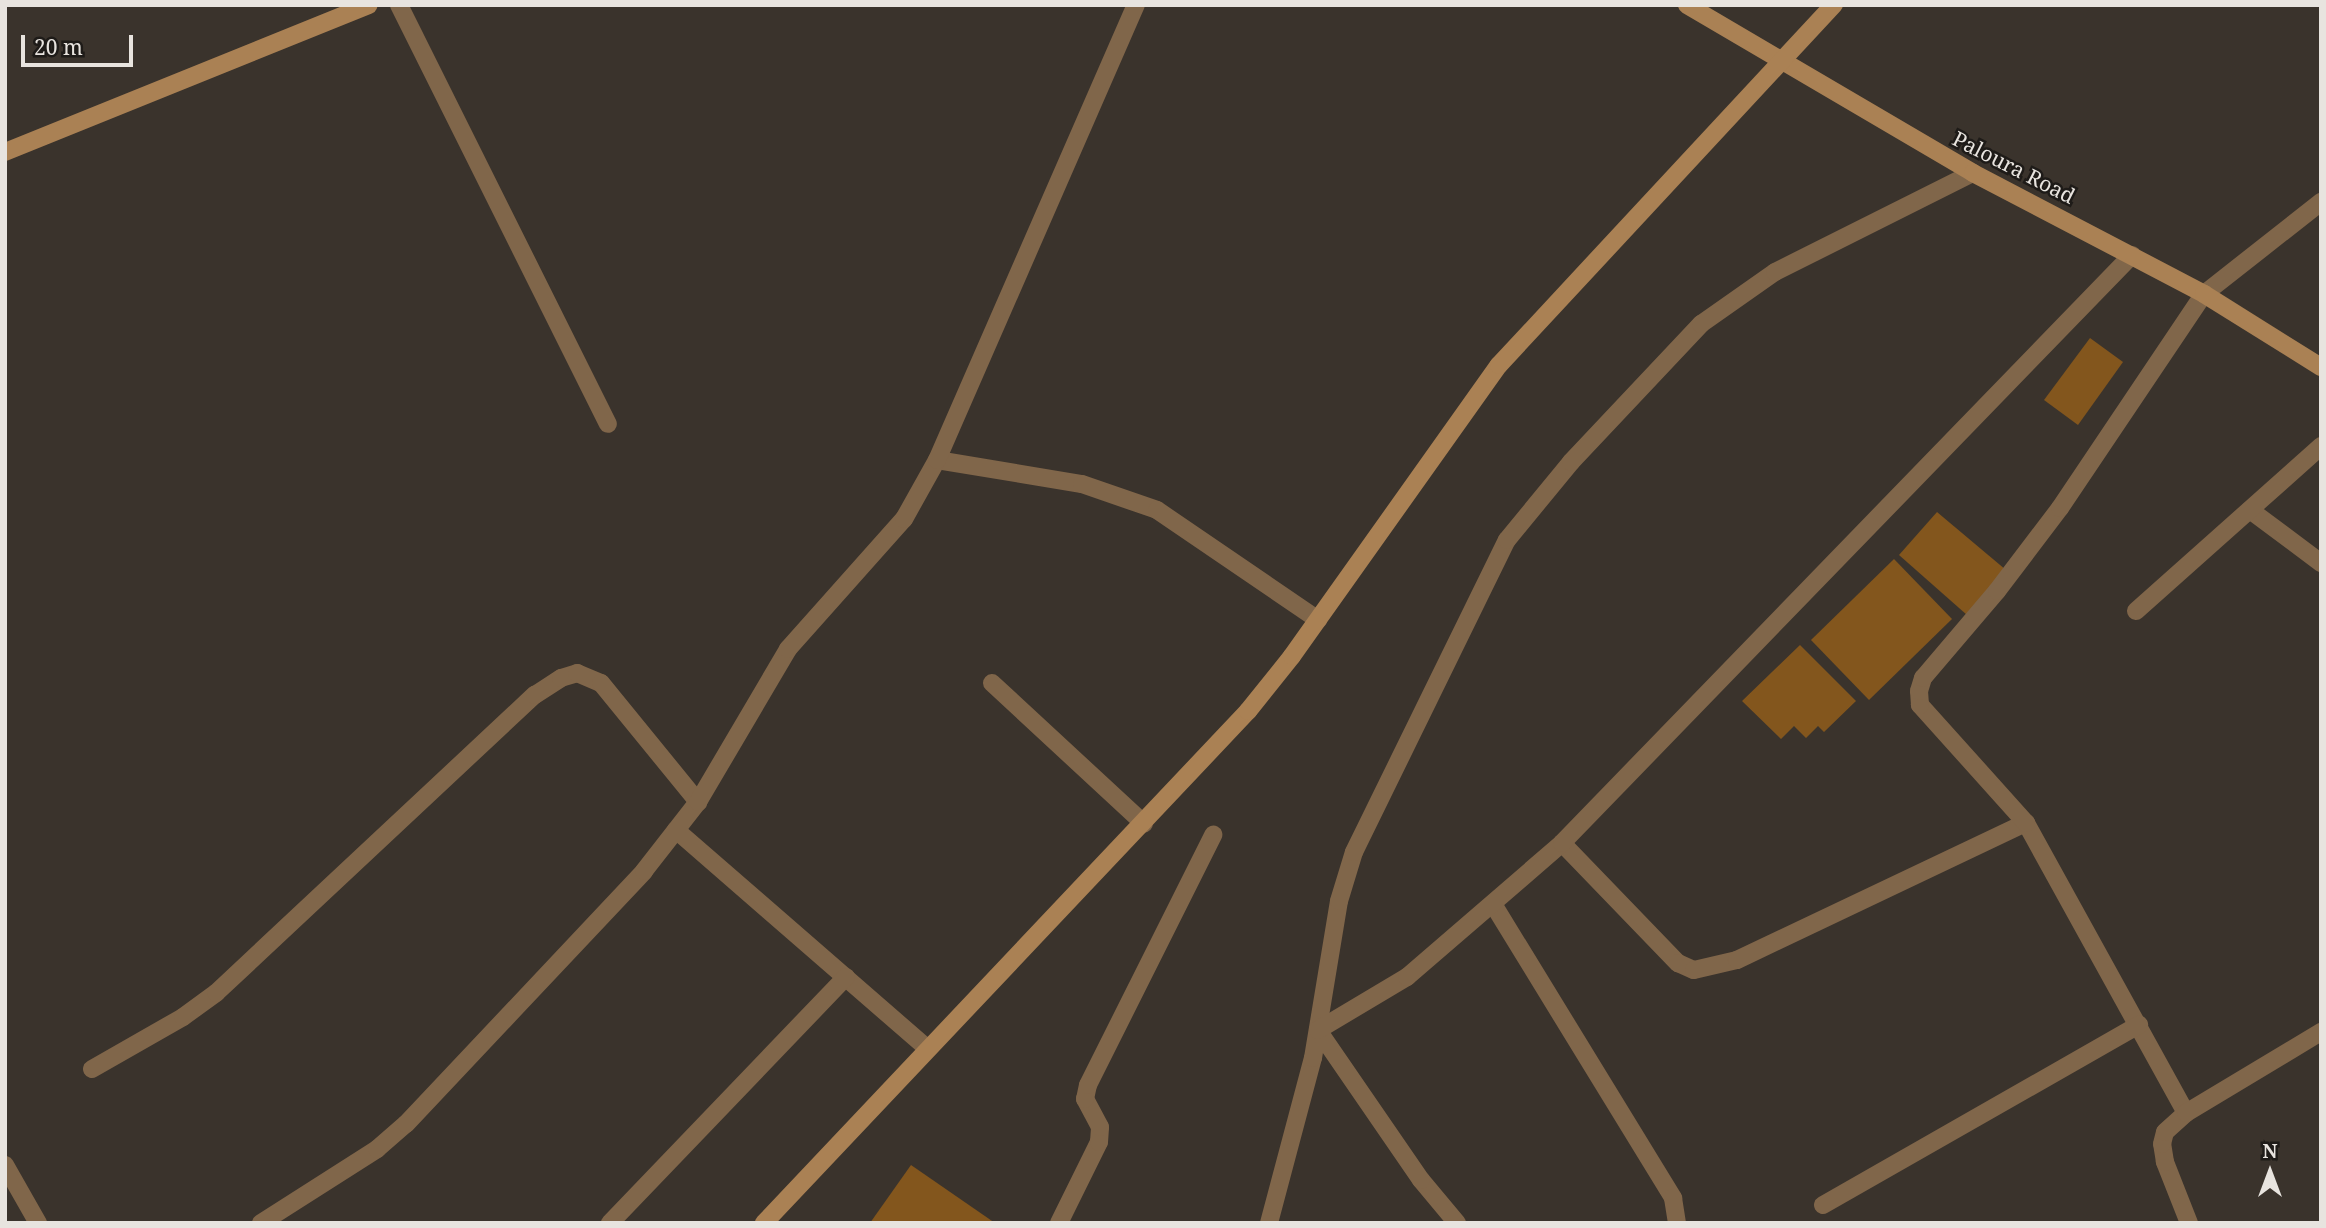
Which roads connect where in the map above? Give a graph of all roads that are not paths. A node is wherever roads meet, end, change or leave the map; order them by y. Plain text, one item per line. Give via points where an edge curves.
1 (368, 5) edge
2 (399, 5) edge
3 (1136, 5) edge
4 (1687, 5) edge
5 (1833, 5) edge
6 (1779, 61) junction
7 (5, 152) edge
8 (1973, 173) junction
9 (2321, 202) edge
10 (2132, 255) junction
11 (2204, 294) junction
12 (2321, 367) edge
13 (608, 424) dead end
14 (2321, 446) edge
15 (937, 460) junction
16 (2250, 510) junction
17 (2321, 564) edge
18 (2136, 611) dead end
19 (1318, 620) junction
20 (992, 683) dead end
21 (698, 802) junction
22 (2026, 822) junction
23 (1144, 824) junction
24 (676, 830) junction
25 (1213, 835) dead end
26 (1562, 842) junction
27 (1493, 904) junction
28 (846, 977) junction
29 (2139, 1025) junction
30 (1318, 1030) junction
31 (2321, 1032) edge
32 (927, 1048) junction
33 (92, 1069) dead end
34 (2186, 1113) junction
35 (5, 1165) edge
36 (1823, 1205) dead end
37 (620, 1219) edge
38 (38, 1223) edge
39 (261, 1223) edge
40 (764, 1223) edge
41 (1059, 1223) edge
42 (1269, 1223) edge
43 (1457, 1223) edge
44 (1677, 1223) edge
45 (2189, 1223) edge

1 - 7 street
2 - 13 street
3 - 15 street
4 - 6 street, Paloura Road
5 - 6 street
6 - 8 street, Paloura Road
6 - 19 street via 1499,365
8 - 10 street, Paloura Road
8 - 30 street via 1775,272 1736,297 1668,357 1529,509 1488,574 1354,852 1339,901
9 - 11 street
10 - 11 street, Paloura Road
10 - 26 street
11 - 12 street, Paloura Road
11 - 22 street via 2060,508 1997,592 1923,678 1920,705
14 - 16 street
15 - 19 street via 1082,484 1157,510
15 - 21 street via 904,519 788,649
16 - 17 street
16 - 18 street
19 - 23 street via 1248,711
20 - 23 street
21 - 24 street
21 - 33 street via 601,683 577,673 561,678 535,695 216,993
22 - 26 street via 1737,960 1693,970 1678,963
22 - 29 street
23 - 32 street
24 - 28 street
24 - 39 street via 644,871 406,1124 377,1149
25 - 41 street via 1088,1085 1085,1099 1100,1127 1099,1142
26 - 27 street
27 - 30 street via 1407,977
27 - 44 street via 1674,1198
28 - 32 street
28 - 37 street
29 - 34 street
29 - 36 street
30 - 42 street
30 - 43 street via 1421,1180
31 - 34 street
32 - 40 street
34 - 45 street via 2165,1132 2162,1143
35 - 38 street

